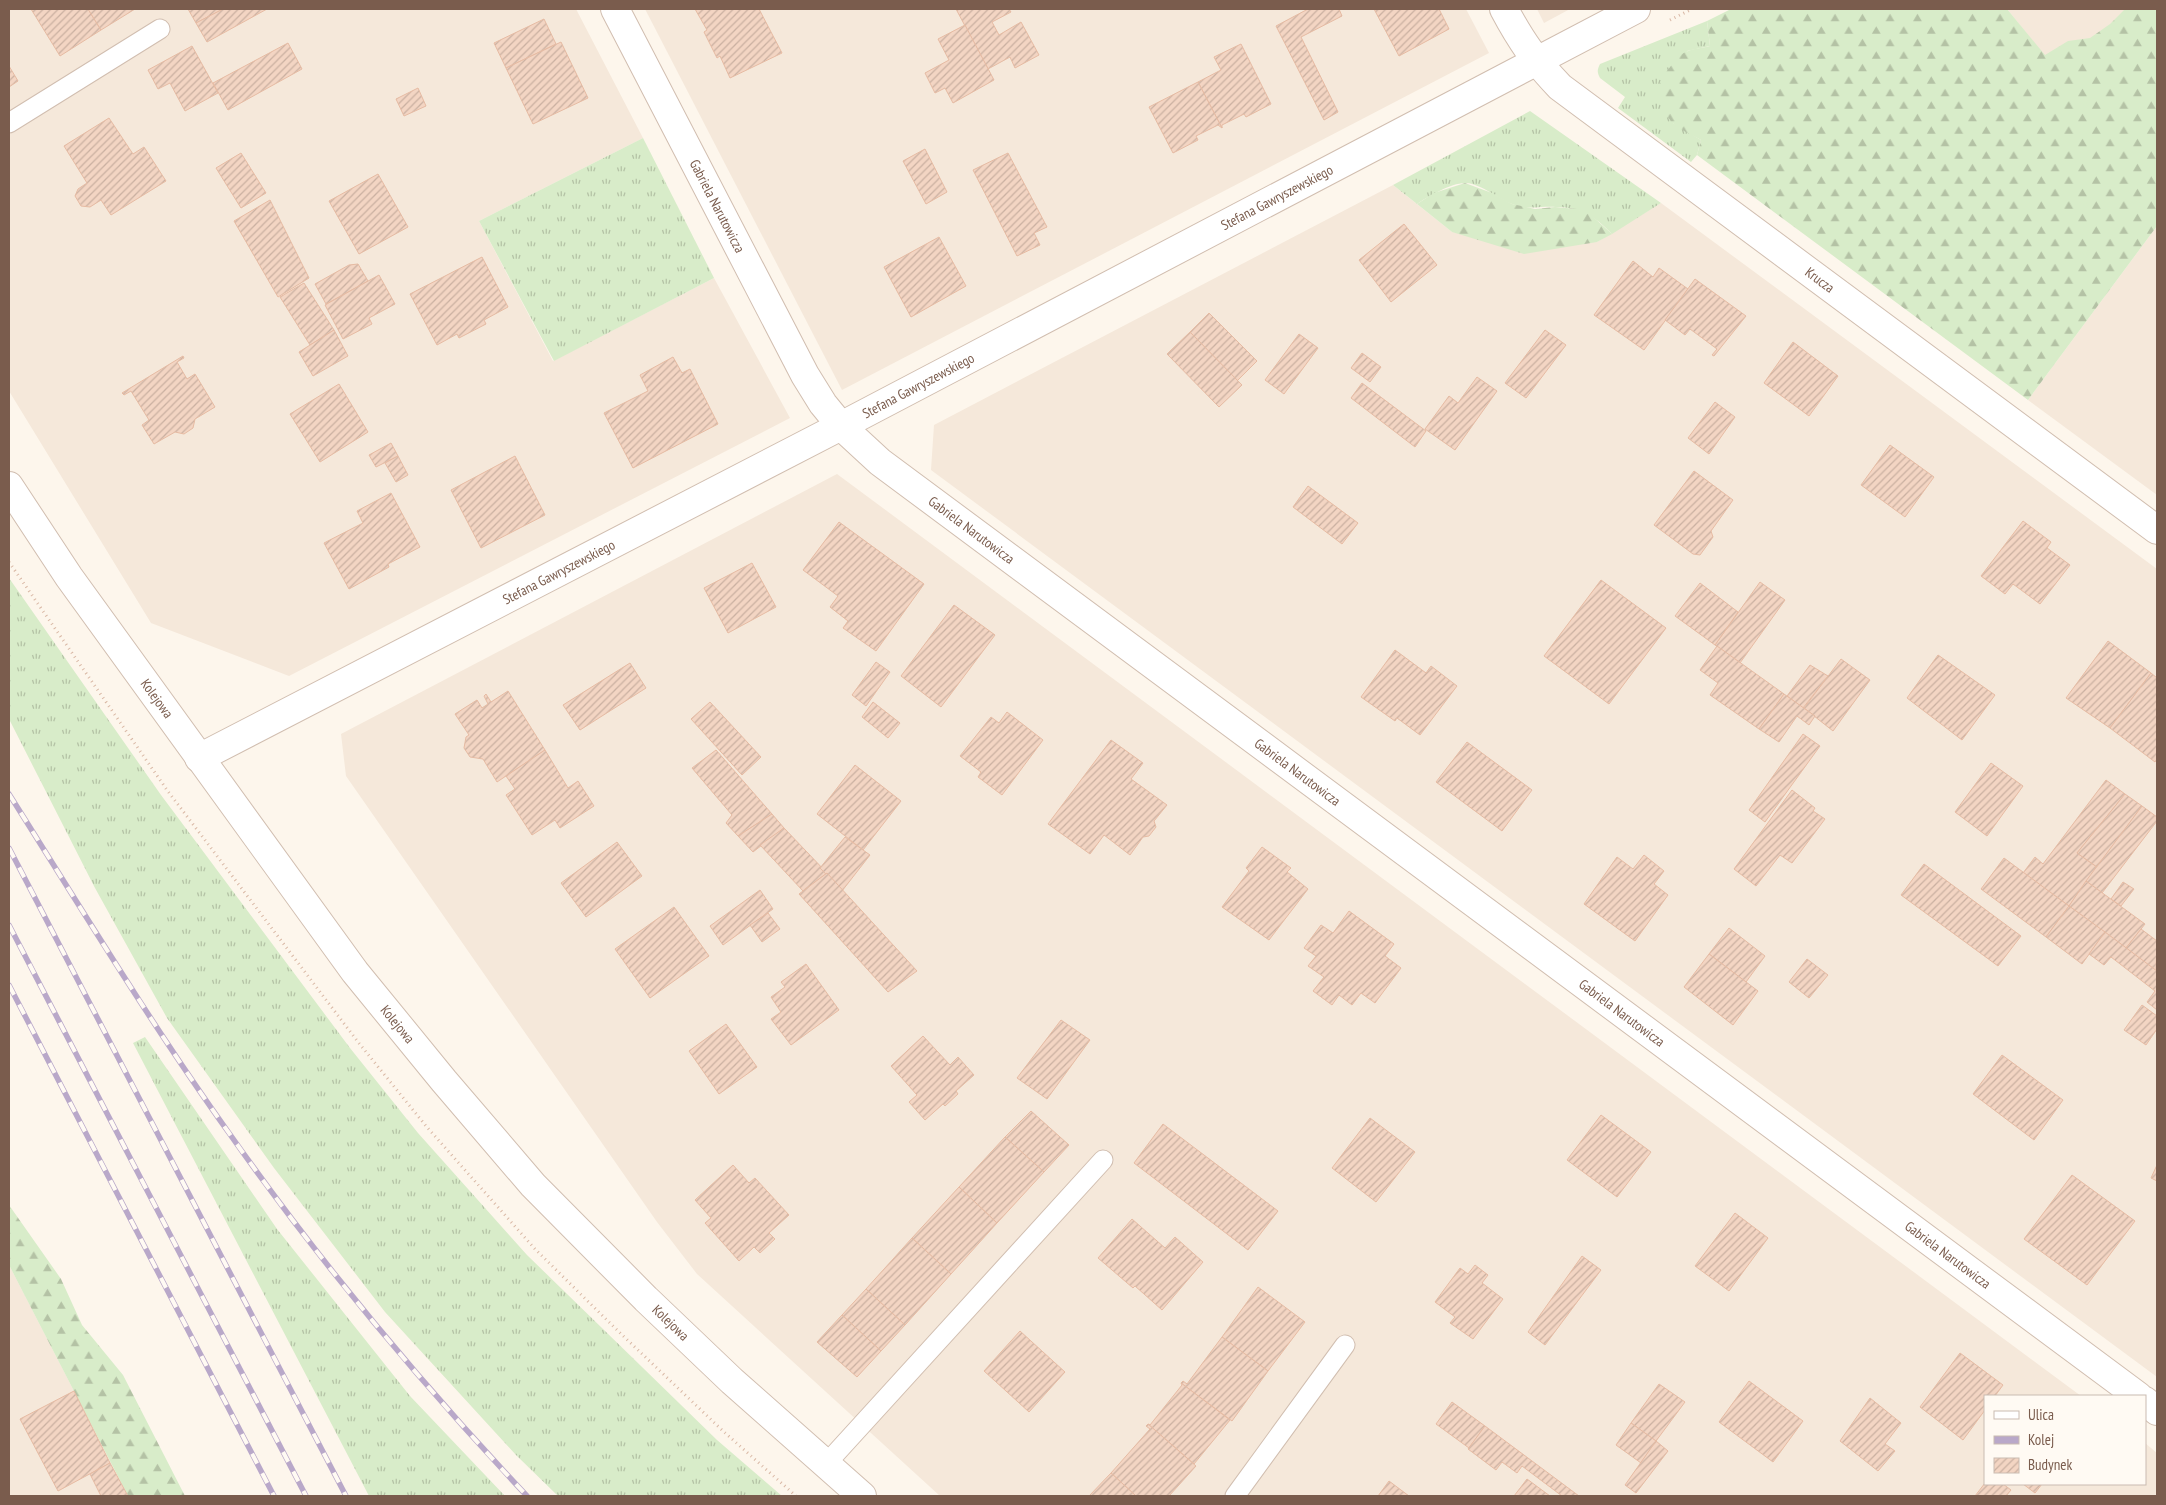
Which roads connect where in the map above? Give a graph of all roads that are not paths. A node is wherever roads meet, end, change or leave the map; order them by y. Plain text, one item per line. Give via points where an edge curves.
1 (615, 9) edge
2 (1504, 9) edge
3 (1636, 9) edge
4 (160, 28) dead end
5 (1535, 60) junction
6 (9, 123) edge
7 (841, 426) junction
8 (9, 486) edge
9 (2157, 530) edge
10 (199, 758) junction
11 (1102, 1160) dead end
12 (1345, 1345) dead end
13 (2137, 1395) edge
14 (2146, 1403) edge
15 (2157, 1411) edge
16 (826, 1464) junction
17 (862, 1496) edge
18 (1235, 1496) edge

1 - 7 street, Gabriela Narutowicza via 805,375
2 - 5 street, Krucza
3 - 5 street, Stefana Gawryszewskiego
4 - 6 lane
5 - 7 street, Stefana Gawryszewskiego
5 - 9 street, Krucza via 1560,87 1597,116
7 - 10 street, Stefana Gawryszewskiego
7 - 13 street, Gabriela Narutowicza via 880,462
8 - 10 street, Kolejowa via 69,577
10 - 16 street, Kolejowa via 355,972 533,1185 732,1381
11 - 16 lane
12 - 18 lane
14 - 15 street
16 - 17 street, Kolejowa

